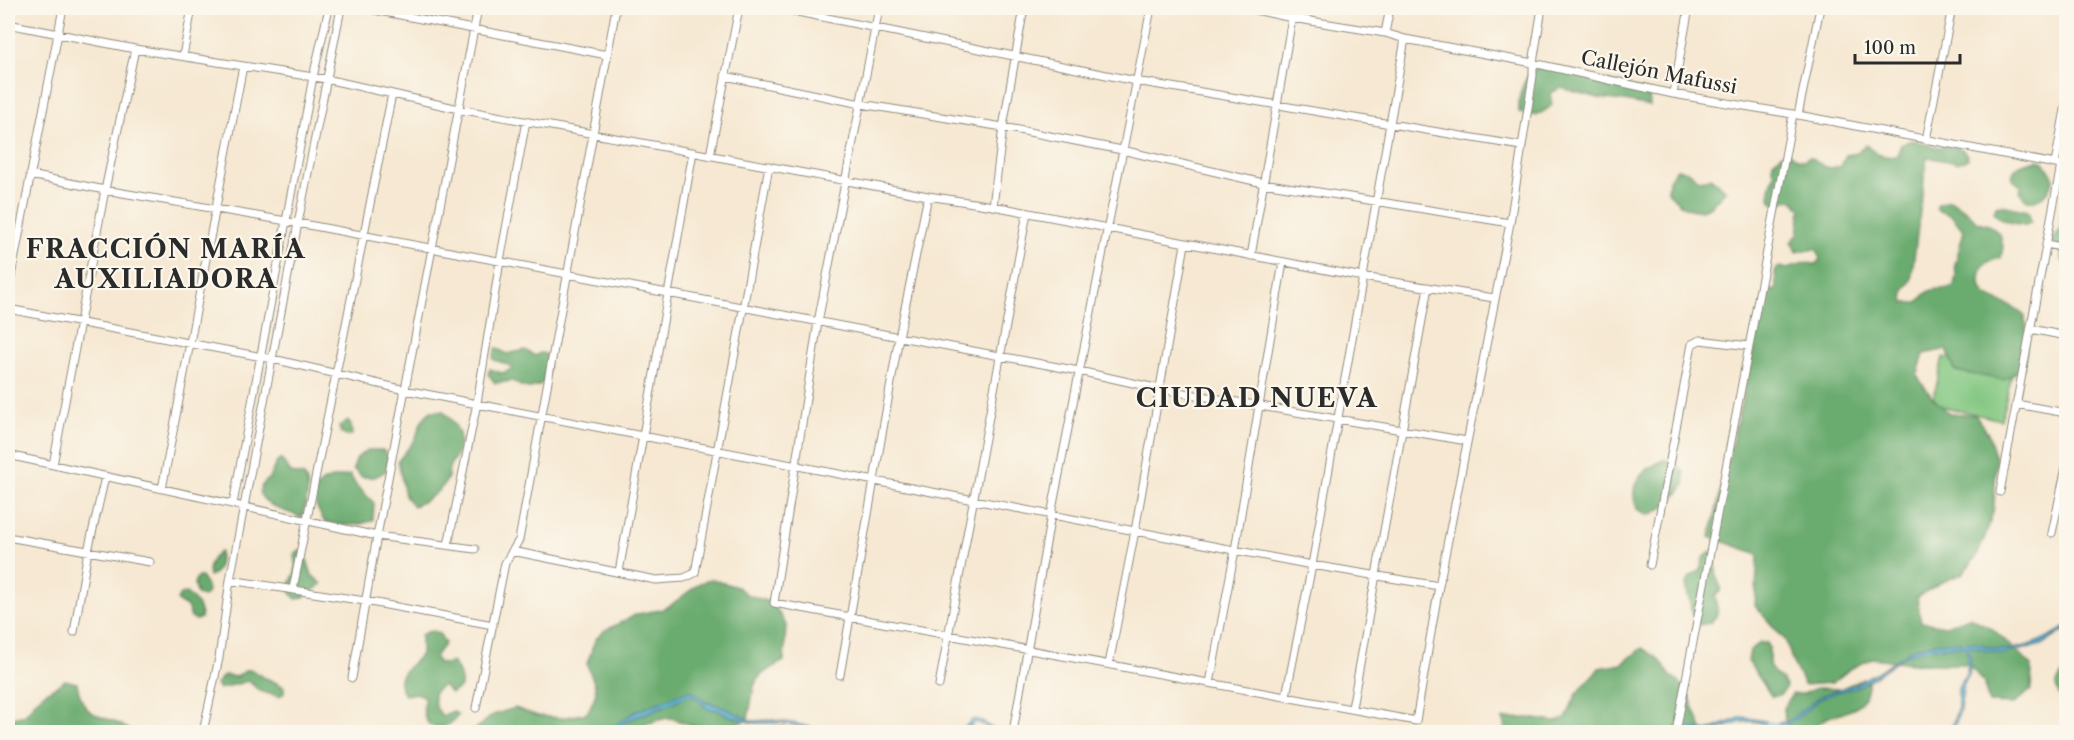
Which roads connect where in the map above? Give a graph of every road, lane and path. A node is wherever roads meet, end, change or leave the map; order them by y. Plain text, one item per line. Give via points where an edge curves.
1 (63, 8) edge
2 (192, 8) edge
3 (329, 8) edge
4 (341, 8) edge
5 (364, 8) edge
6 (478, 8) edge
7 (616, 8) edge
8 (739, 8) edge
9 (778, 8) edge
10 (879, 8) edge
11 (1024, 8) edge
12 (1151, 8) edge
13 (1246, 8) edge
14 (1390, 8) edge
15 (1542, 8) edge
16 (1689, 8) edge
17 (1820, 8) edge
18 (1952, 8) edge
19 (1292, 18) junction
20 (8, 24) edge
21 (875, 28) junction
22 (474, 29) junction
23 (1385, 33) junction
24 (58, 34) junction
25 (1405, 39) junction
26 (135, 49) junction
27 (608, 55) junction
28 (1016, 55) junction
29 (183, 56) junction
30 (1533, 63) junction
31 (243, 66) junction
32 (725, 76) junction
33 (313, 77) junction
34 (326, 79) junction
35 (1136, 81) junction
36 (392, 94) junction
37 (1673, 94) junction
38 (861, 104) junction
39 (2067, 104) edge
40 (1276, 106) junction
41 (459, 109) junction
42 (1796, 115) junction
43 (526, 121) junction
44 (1390, 125) junction
45 (1003, 127) junction
46 (593, 134) junction
47 (1926, 140) junction
48 (1521, 146) junction
49 (1122, 150) junction
50 (693, 152) junction
51 (710, 156) junction
52 (2061, 165) edge
53 (769, 166) junction
54 (30, 175) junction
55 (846, 181) junction
56 (1263, 183) junction
57 (105, 190) junction
58 (928, 196) junction
59 (1376, 202) junction
60 (993, 206) junction
61 (215, 209) junction
62 (1027, 213) junction
63 (286, 221) junction
64 (298, 223) junction
65 (1510, 223) junction
66 (1107, 229) junction
67 (365, 236) junction
68 (1185, 244) junction
69 (2046, 244) junction
70 (2067, 248) edge
71 (432, 249) junction
72 (1251, 256) junction
73 (500, 261) junction
74 (1283, 262) junction
75 (567, 275) junction
76 (1363, 277) junction
77 (1428, 287) junction
78 (8, 292) edge
79 (668, 294) junction
80 (1494, 298) junction
81 (742, 308) junction
82 (8, 309) edge
83 (818, 322) junction
84 (80, 323) junction
85 (2031, 329) junction
86 (2067, 336) edge
87 (899, 338) junction
88 (189, 343) junction
89 (1749, 346) junction
90 (1000, 356) junction
91 (260, 357) junction
92 (273, 359) junction
93 (1079, 371) junction
94 (336, 373) junction
95 (1160, 389) junction
96 (405, 390) junction
97 (477, 404) junction
98 (2016, 404) junction
99 (1258, 407) junction
100 (2067, 413) edge
101 (542, 416) junction
102 (1337, 420) junction
103 (1402, 431) junction
104 (643, 436) junction
105 (1467, 441) junction
106 (716, 450) junction
107 (8, 456) edge
108 (53, 465) junction
109 (794, 465) junction
110 (2067, 467) edge
111 (105, 477) junction
112 (875, 481) junction
113 (162, 489) junction
114 (2000, 492) dead end
115 (973, 500) junction
116 (232, 504) junction
117 (244, 507) junction
118 (1051, 515) junction
119 (307, 520) junction
120 (1136, 531) junction
121 (2052, 534) dead end
122 (377, 536) junction
123 (13, 538) dead end
124 (448, 545) junction
125 (476, 549) dead end
126 (1235, 550) junction
127 (88, 551) junction
128 (512, 551) junction
129 (150, 562) dead end
130 (1312, 565) junction
131 (1650, 565) dead end
132 (619, 572) junction
133 (1376, 575) junction
134 (230, 580) junction
135 (1439, 586) junction
136 (293, 589) junction
137 (365, 601) junction
138 (849, 616) junction
139 (493, 625) junction
140 (74, 632) dead end
141 (948, 635) junction
142 (1028, 649) junction
143 (1109, 664) junction
144 (840, 675) dead end
145 (352, 678) dead end
146 (1210, 682) junction
147 (939, 686) dead end
148 (1286, 696) junction
149 (476, 708) dead end
150 (1352, 708) junction
151 (1014, 729) edge
152 (203, 732) edge
153 (1676, 732) edge

1 - 24 street
2 - 29 street
3 - 33 street
4 - 34 street
5 - 22 street
6 - 22 street
7 - 27 street
8 - 32 street
9 - 21 street
10 - 21 street
11 - 28 street
12 - 35 street
13 - 19 street, Callejón Mafussi
14 - 23 street
15 - 30 street
16 - 37 street
17 - 42 street
18 - 47 street
19 - 23 street, Callejón Mafussi
19 - 40 street
20 - 24 street
21 - 28 street
21 - 38 street
22 - 27 street
22 - 41 street
23 - 25 street, Callejón Mafussi
24 - 26 street
24 - 54 street
25 - 30 street, Callejón Mafussi
25 - 44 street
26 - 29 street
26 - 57 street
27 - 46 street
28 - 35 street
28 - 45 street
29 - 31 street
30 - 37 street, Callejón Mafussi
30 - 48 street
31 - 33 street
31 - 61 street
32 - 38 street
32 - 51 street
33 - 34 street
33 - 63 street
34 - 36 street
34 - 64 street
35 - 40 street
35 - 49 street
36 - 41 street
36 - 67 street
37 - 42 street, Callejón Mafussi
38 - 45 street
38 - 55 street
39 - 52 street
40 - 44 street
40 - 56 street
41 - 43 street
41 - 71 street
42 - 47 street, Callejón Mafussi
42 - 89 street
43 - 46 street
43 - 73 street
44 - 48 street
44 - 59 street
45 - 49 street
45 - 60 street
46 - 50 street
46 - 75 street
47 - 52 street, Callejón Mafussi
48 - 65 street
49 - 56 street
49 - 66 street
50 - 51 street
50 - 79 street
51 - 53 street
52 - 69 street
53 - 55 street
53 - 81 street
54 - 57 street
54 - 78 street
55 - 58 street
55 - 83 street
56 - 59 street
56 - 72 street
57 - 61 street
57 - 84 street
58 - 60 street
58 - 87 street
59 - 65 street
59 - 76 street
60 - 62 street
61 - 63 street
61 - 88 street
62 - 66 street
62 - 90 street
63 - 64 street
63 - 91 street
64 - 67 street
64 - 92 street
65 - 80 street
66 - 68 street
66 - 93 street
67 - 71 street
67 - 94 street
68 - 72 street
68 - 95 street
69 - 70 street
69 - 85 street
71 - 73 street
71 - 96 street
72 - 74 street
73 - 75 street
73 - 97 street
74 - 76 street
74 - 99 street
75 - 79 street
75 - 101 street
76 - 77 street
76 - 102 street
77 - 80 street
77 - 103 street
79 - 81 street
79 - 104 street
80 - 105 street
81 - 83 street
81 - 106 street
82 - 84 street
83 - 87 street
83 - 109 street
84 - 88 street
84 - 108 street
85 - 86 street
85 - 98 street
87 - 90 street
87 - 112 street
88 - 91 street
88 - 113 street
89 - 131 street via 1700,340 1692,344
89 - 153 street
90 - 93 street
90 - 115 street
91 - 92 street
91 - 116 street
92 - 94 street
92 - 117 street
93 - 95 street
93 - 118 street
94 - 96 street
94 - 119 street
95 - 99 street
95 - 120 street
96 - 97 street
96 - 122 street
97 - 101 street
97 - 124 street
98 - 100 street
98 - 114 street
99 - 102 street
99 - 126 street
101 - 104 street
101 - 128 street via 519,540
102 - 103 street
102 - 130 street
103 - 105 street
103 - 133 street
104 - 106 street
104 - 132 street
105 - 135 street
106 - 109 street
106 - 132 street via 695,573 656,580
107 - 108 street
108 - 111 street
109 - 112 street
109 - 138 street via 774,603
110 - 121 street
111 - 113 street
111 - 127 street
112 - 115 street
112 - 138 street
113 - 116 street
115 - 118 street
115 - 141 street
116 - 117 street
117 - 119 street
117 - 134 street
118 - 120 street
118 - 142 street
119 - 122 street
119 - 136 street
120 - 126 street
120 - 143 street
122 - 124 street
122 - 137 street
123 - 127 street
124 - 125 street
126 - 130 street
126 - 146 street
127 - 129 street
127 - 140 street
128 - 132 street
128 - 139 street via 505,563
130 - 133 street
130 - 148 street
133 - 135 street
133 - 150 street
134 - 136 street
134 - 152 street
135 - 150 street via 1416,721
136 - 137 street
137 - 139 street
137 - 145 street
138 - 141 street
138 - 144 street
139 - 149 street
141 - 142 street
141 - 147 street
142 - 143 street
142 - 151 street
143 - 146 street
146 - 148 street
148 - 150 street

